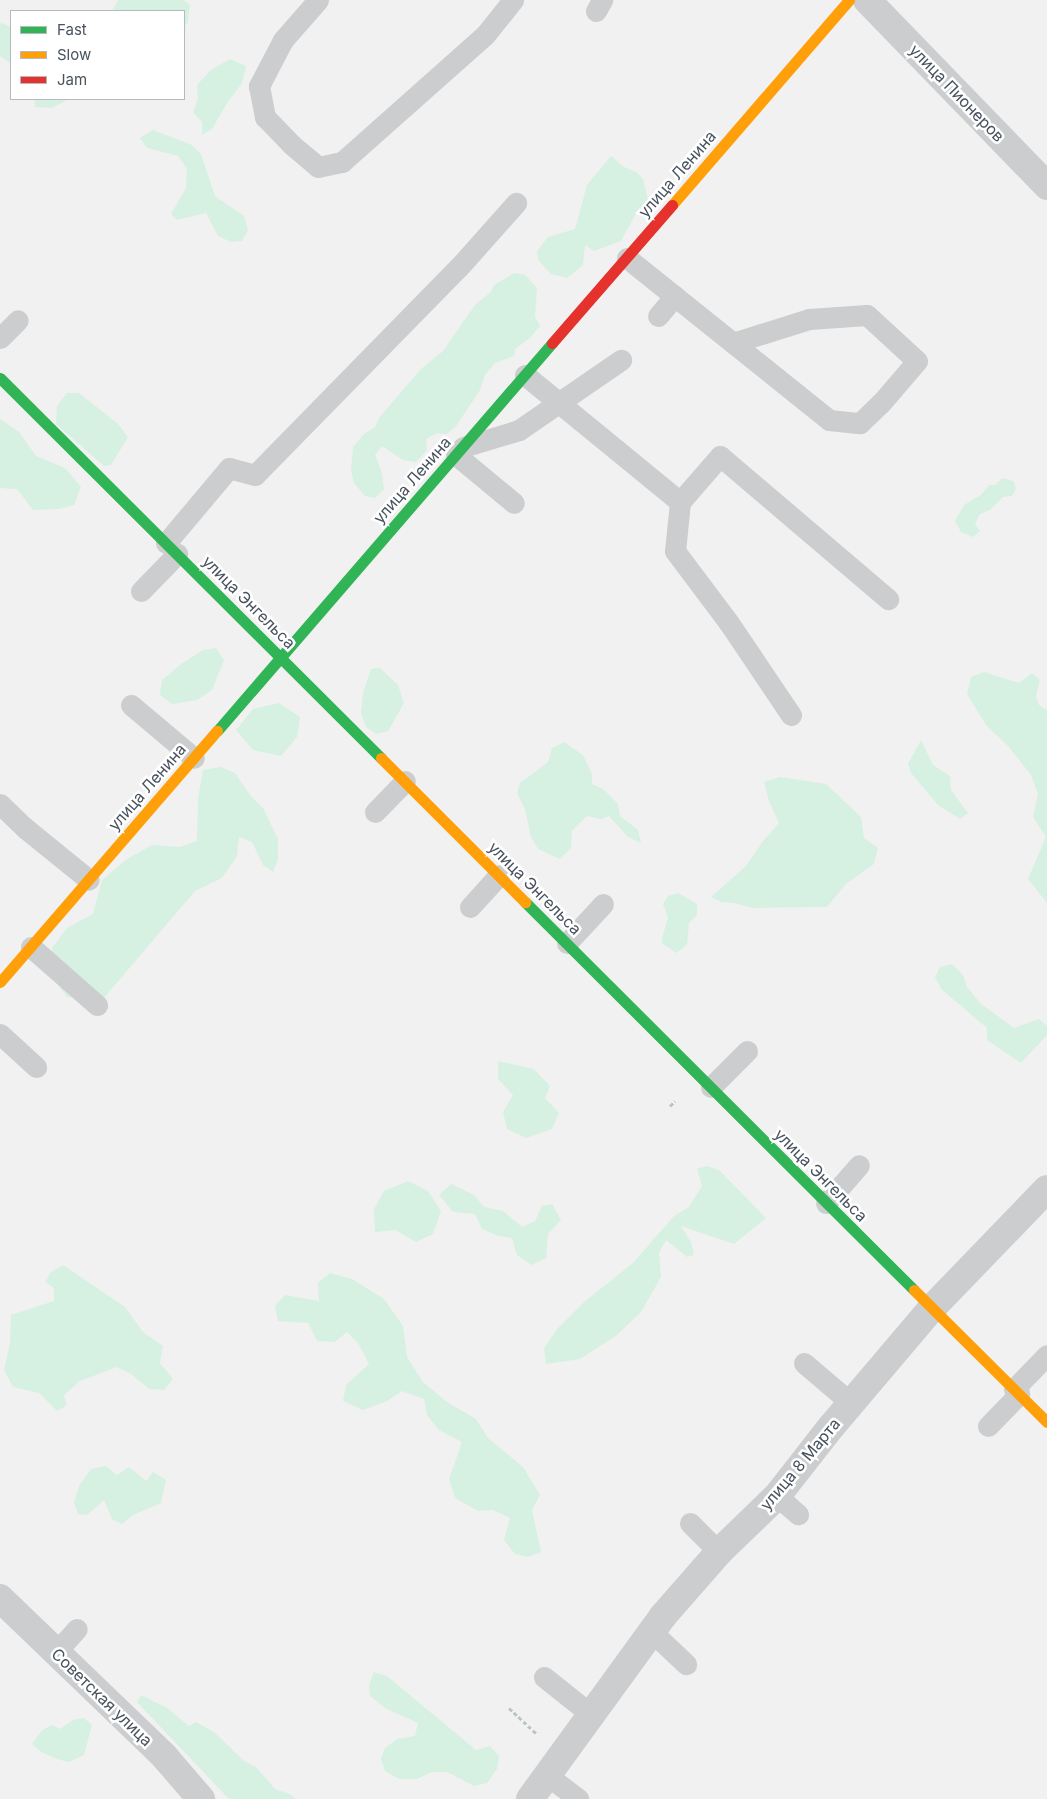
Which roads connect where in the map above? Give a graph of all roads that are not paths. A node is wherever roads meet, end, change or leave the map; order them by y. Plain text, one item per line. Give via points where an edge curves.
1 (318, 0) edge
2 (512, 0) edge
3 (850, 0) edge
4 (867, 0) edge
5 (1047, 186) edge
6 (516, 203) dead end
7 (627, 258) junction
8 (675, 296) junction
9 (658, 316) dead end
10 (18, 320) dead end
11 (0, 338) edge
12 (733, 343) junction
13 (621, 360) dead end
14 (525, 375) junction
15 (0, 378) edge
16 (560, 403) junction
17 (460, 451) junction
18 (680, 502) junction
19 (514, 503) dead end
20 (172, 548) junction
21 (141, 592) dead end
22 (888, 599) dead end
23 (281, 657) junction
24 (131, 705) dead end
25 (791, 715) dead end
26 (194, 758) junction
27 (405, 781) junction
28 (0, 804) edge
29 (375, 812) dead end
30 (499, 875) junction
31 (89, 880) junction
32 (603, 904) dead end
33 (470, 907) dead end
34 (567, 943) junction
35 (30, 947) junction
36 (0, 982) edge
37 (97, 1005) dead end
38 (0, 1034) edge
39 (747, 1051) dead end
40 (36, 1067) dead end
41 (711, 1087) junction
42 (860, 1164) dead end
43 (1047, 1189) edge
44 (826, 1202) junction
45 (932, 1308) junction
46 (1047, 1356) edge
47 (804, 1363) dead end
48 (1016, 1392) junction
49 (851, 1403) junction
50 (1047, 1422) edge
51 (988, 1426) dead end
52 (777, 1496) junction
53 (798, 1514) dead end
54 (690, 1523) dead end
55 (719, 1552) junction
56 (0, 1598) edge
57 (77, 1629) dead end
58 (652, 1632) junction
59 (56, 1652) junction
60 (686, 1664) dead end
61 (544, 1677) dead end
62 (593, 1716) junction
63 (548, 1776) junction
64 (201, 1799) edge
65 (530, 1799) edge
66 (578, 1799) edge

1 - 2 lane via 283,40 259,86 265,118 318,167 342,162 485,34
3 - 7 street, улица Ленина
4 - 5 street, улица Пионеров
6 - 20 lane via 464,261 255,475 229,468
7 - 8 lane
7 - 14 street, улица Ленина
8 - 9 lane
8 - 12 lane
10 - 11 lane
12 - 12 lane via 829,420 860,423 917,361 867,315 809,319
13 - 16 lane
14 - 16 lane
14 - 17 street, улица Ленина
15 - 20 street, улица Энгельса
16 - 17 lane via 520,430
16 - 18 lane
17 - 19 lane
17 - 23 street, улица Ленина
18 - 22 lane via 720,456
18 - 25 lane via 675,551 729,623
20 - 21 lane
20 - 23 street, улица Энгельса
23 - 26 street, улица Ленина
23 - 27 street, улица Энгельса
24 - 26 lane
26 - 31 street, улица Ленина
27 - 29 lane
27 - 30 street, улица Энгельса
28 - 31 lane
30 - 33 lane
30 - 34 street, улица Энгельса
31 - 35 street, улица Ленина
32 - 34 lane
34 - 41 street, улица Энгельса
35 - 36 street, улица Ленина
35 - 37 lane
38 - 40 lane
39 - 41 lane
41 - 44 street, улица Энгельса
42 - 44 lane
43 - 45 street, улица 8 Марта
44 - 45 street, улица Энгельса
45 - 48 street, улица Энгельса
45 - 49 street, улица 8 Марта
46 - 48 lane
47 - 49 lane
48 - 50 street, улица Энгельса
48 - 51 lane
49 - 52 street, улица 8 Марта
52 - 53 lane
52 - 55 street, улица 8 Марта
54 - 55 lane
55 - 58 street, улица 8 Марта
56 - 59 street, Советская улица
57 - 59 lane
58 - 60 lane
58 - 62 street, улица 8 Марта
59 - 64 street, Советская улица via 164,1756
61 - 62 lane
62 - 63 street, улица 8 Марта
63 - 65 street, улица 8 Марта
63 - 66 lane

